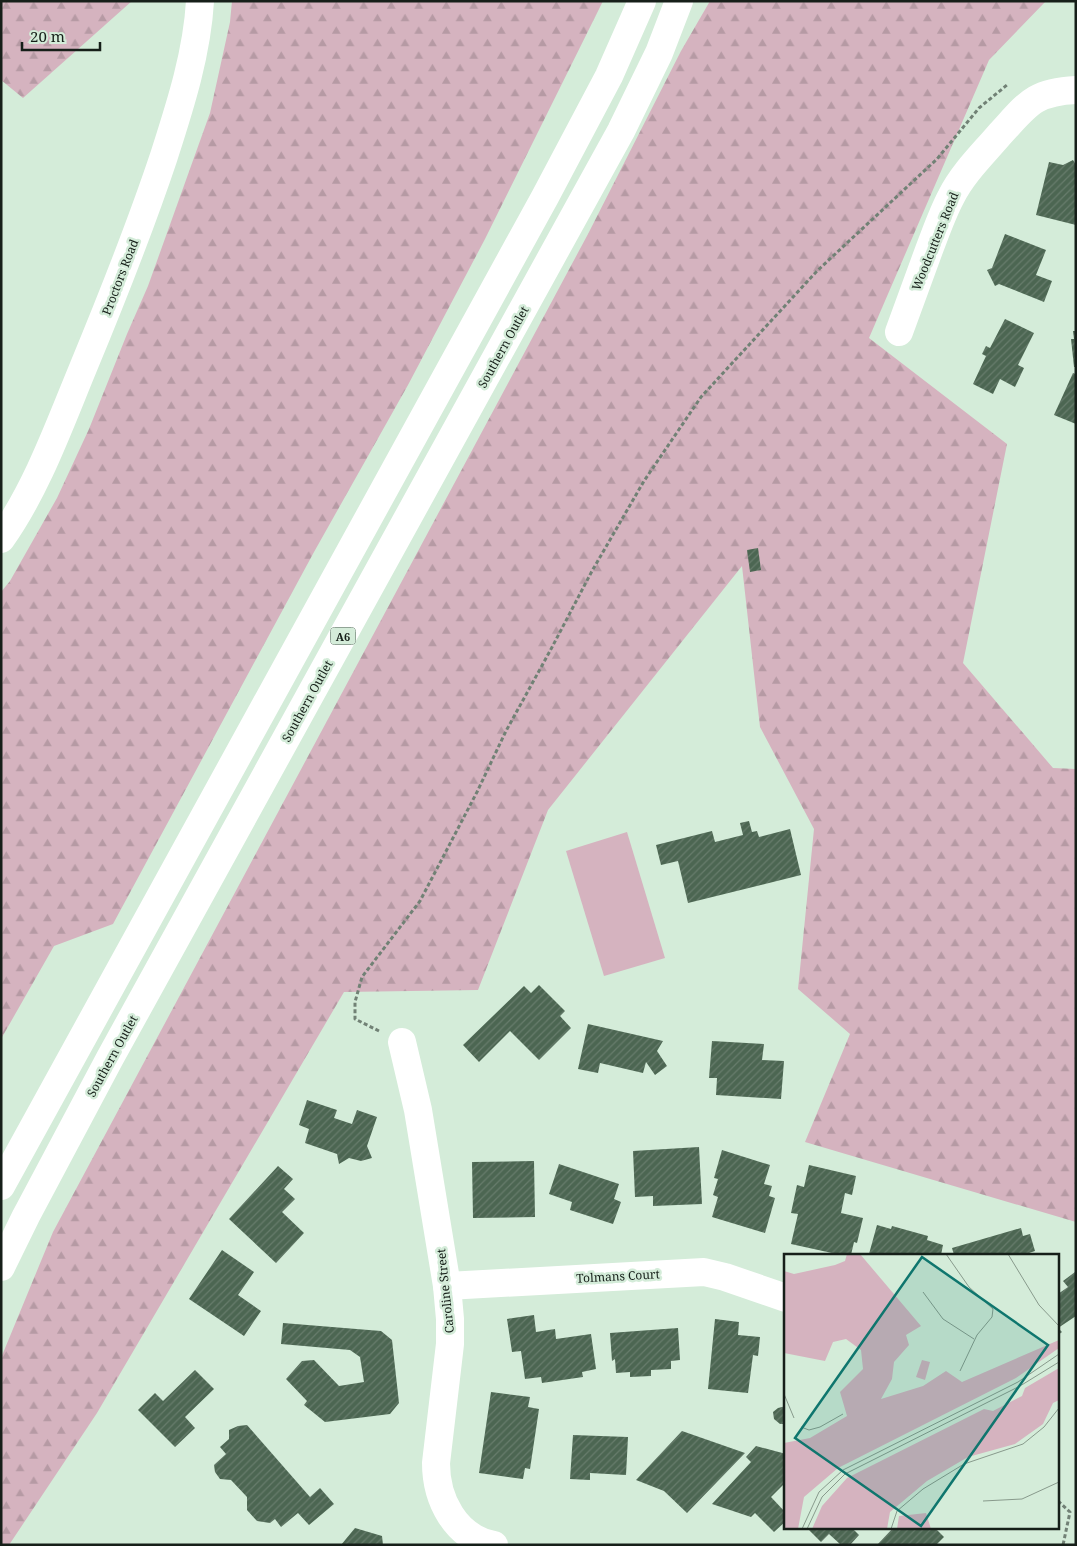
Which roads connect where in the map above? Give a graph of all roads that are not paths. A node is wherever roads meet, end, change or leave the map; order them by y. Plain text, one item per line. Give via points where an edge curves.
1 (200, 1) edge
2 (642, 1) edge
3 (679, 1) edge
4 (1076, 90) edge
5 (899, 332) dead end
6 (1, 539) edge
7 (402, 1042) road end
8 (1, 1186) edge
9 (1, 1267) edge
10 (447, 1286) junction
11 (784, 1297) edge
12 (494, 1545) edge

1 - 6 main road, Proctors Road via 195,40 179,107 142,219 55,435 23,503
2 - 8 main road via 609,76 555,180
3 - 9 main road, Southern Outlet / A6 via 659,53 621,131 110,1058
4 - 5 main road, Woodcutters Road via 1054,92 1032,102 975,162 951,197
7 - 10 main road, Caroline Street via 418,1110
10 - 11 main road, Tolmans Court via 704,1272 725,1276
10 - 12 main road, Caroline Street via 450,1344 436,1480 441,1499 461,1528 484,1543

